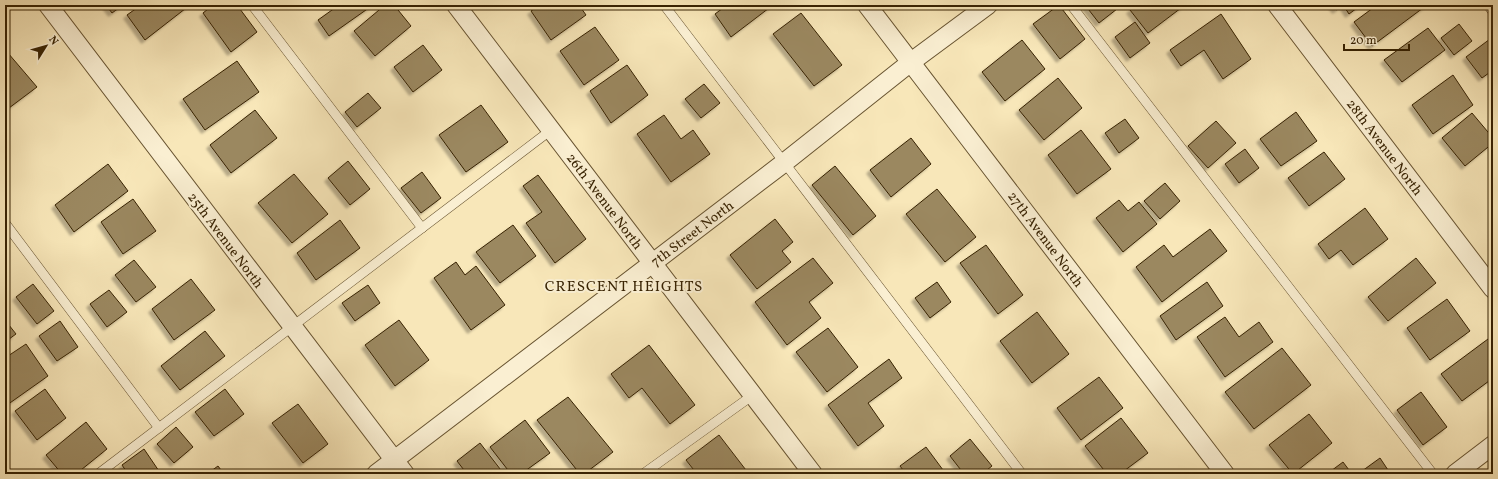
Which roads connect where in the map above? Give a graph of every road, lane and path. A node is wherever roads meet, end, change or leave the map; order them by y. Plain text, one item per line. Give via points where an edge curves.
1 (48, 5) edge
2 (252, 5) edge
3 (456, 5) edge
4 (664, 5) edge
5 (867, 5) edge
6 (988, 5) edge
7 (1071, 5) edge
8 (1277, 5) edge
9 (1488, 5) edge
10 (1493, 12) edge
11 (911, 62) junction
12 (551, 130) junction
13 (785, 162) junction
14 (5, 223) edge
15 (422, 228) junction
16 (652, 263) junction
17 (1493, 289) edge
18 (293, 327) junction
19 (753, 395) junction
20 (159, 428) junction
21 (1493, 445) edge
22 (400, 467) edge
23 (98, 474) edge
24 (376, 474) edge
25 (643, 474) edge
26 (813, 474) edge
27 (1022, 474) edge
28 (1225, 474) edge
29 (1433, 474) edge
30 (1454, 474) edge

1 - 18 street, 25th Avenue North
2 - 15 lane
3 - 12 street, 26th Avenue North
4 - 13 lane
5 - 11 street, 27th Avenue North
6 - 11 street, 7th Street North
7 - 29 lane
8 - 17 street, 28th Avenue North
9 - 10 lane
11 - 13 street, 7th Street North
11 - 28 street, 27th Avenue North
12 - 15 lane
12 - 16 street, 26th Avenue North
13 - 16 street, 7th Street North
13 - 27 lane
14 - 20 lane
15 - 18 lane
16 - 19 street, 26th Avenue North
16 - 22 street, 7th Street North
18 - 20 lane
18 - 22 street, 25th Avenue North
19 - 25 lane
19 - 26 street, 26th Avenue North
20 - 23 lane
21 - 30 street
22 - 24 street, 7th Street North

